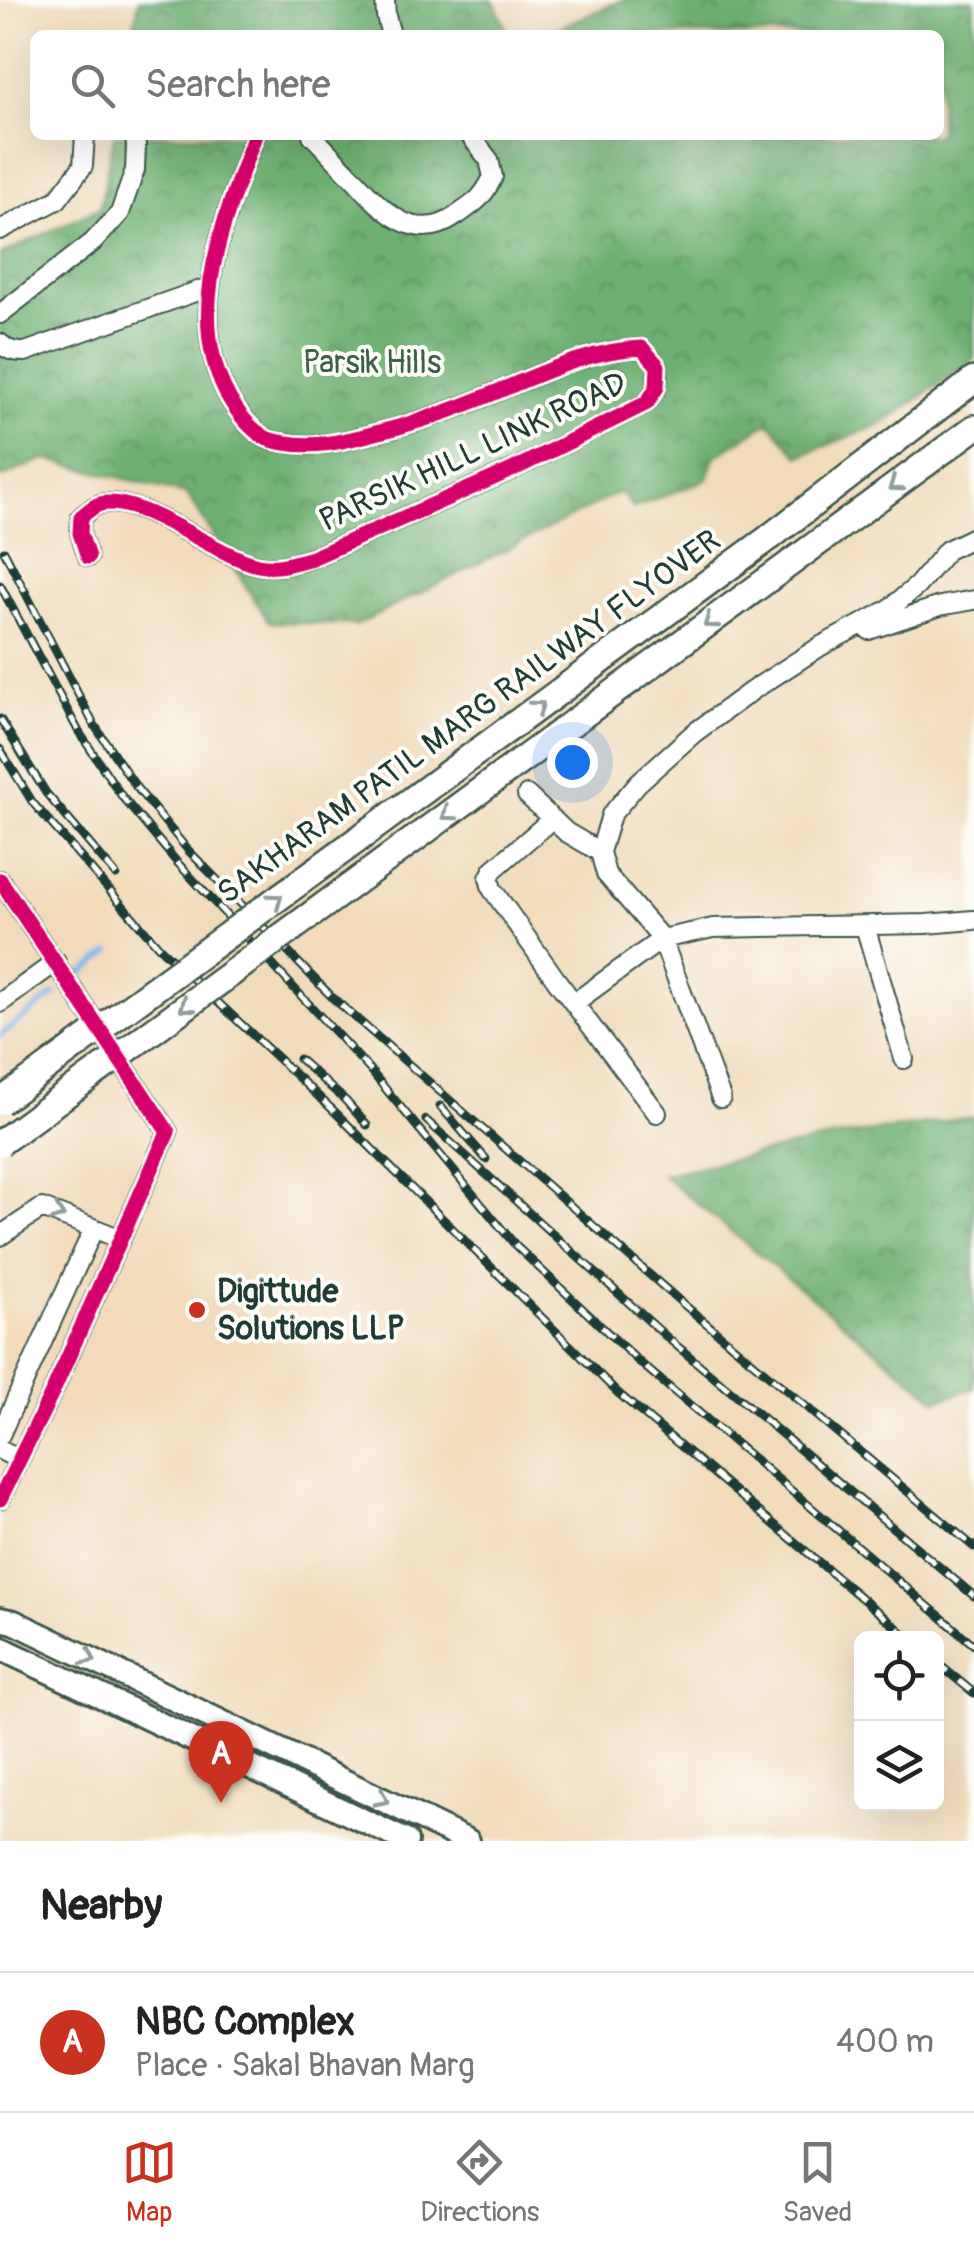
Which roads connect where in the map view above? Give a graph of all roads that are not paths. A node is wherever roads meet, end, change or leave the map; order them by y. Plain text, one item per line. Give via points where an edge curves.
1 (386, 0) edge
2 (390, 30) edge
3 (86, 140) edge
4 (135, 140) edge
5 (252, 140) edge
6 (317, 140) edge
7 (474, 140) edge
8 (0, 230) edge
9 (209, 286) junction
10 (0, 314) edge
11 (0, 343) edge
12 (974, 380) edge
13 (974, 428) edge
14 (974, 537) edge
15 (88, 557) dead end
16 (974, 600) edge
17 (821, 646) junction
18 (527, 795) dead end
19 (552, 819) junction
20 (600, 852) junction
21 (0, 880) edge
22 (974, 920) edge
23 (865, 926) junction
24 (662, 939) junction
25 (56, 962) junction
26 (0, 1003) edge
27 (574, 1003) junction
28 (904, 1059) dead end
29 (722, 1098) dead end
30 (0, 1102) edge
31 (657, 1114) dead end
32 (0, 1143) edge
33 (94, 1228) junction
34 (0, 1236) edge
35 (120, 1239) junction
36 (0, 1435) edge
37 (0, 1450) edge
38 (18, 1459) junction
39 (0, 1499) edge
40 (0, 1618) edge
41 (0, 1648) edge
42 (441, 1838) edge
43 (406, 1841) edge
44 (468, 1841) edge

1 - 2 street
3 - 8 street via 83,166 58,200
4 - 10 street via 135,170 120,213
5 - 9 street, PARSIK HILL LINK ROAD
6 - 7 street via 380,207 432,228 484,196 494,177
9 - 11 street via 25,352
9 - 15 street, PARSIK HILL LINK ROAD via 218,377 246,423 266,440 333,444 404,426 620,349 642,348 658,366 657,386 647,403 604,426 312,558 258,565 118,502 96,504 81,517
30 -> 12 main road, SAKHARAM PATIL MARG RAILWAY FLYOVER, bridge
13 -> 32 main road, SAKHARAM PATIL MARG RAILWAY FLYOVER, bridge
14 - 17 street via 947,550 888,610
16 - 17 street
17 - 20 street via 694,734 638,783 611,815
18 - 19 street
19 - 20 street
19 - 27 street via 489,878
20 - 24 street via 606,874
21 - 25 street
22 - 23 street
23 - 24 street via 713,928
23 - 28 street
24 - 27 street
24 - 29 street
25 - 26 street
25 - 35 street via 168,1132
27 - 31 street
34 -> 33 street via 42,1208
33 - 35 street
33 - 36 street
35 - 38 street
37 - 38 street
38 - 39 street
40 -> 42 main road
41 - 43 main road
42 - 44 main road

